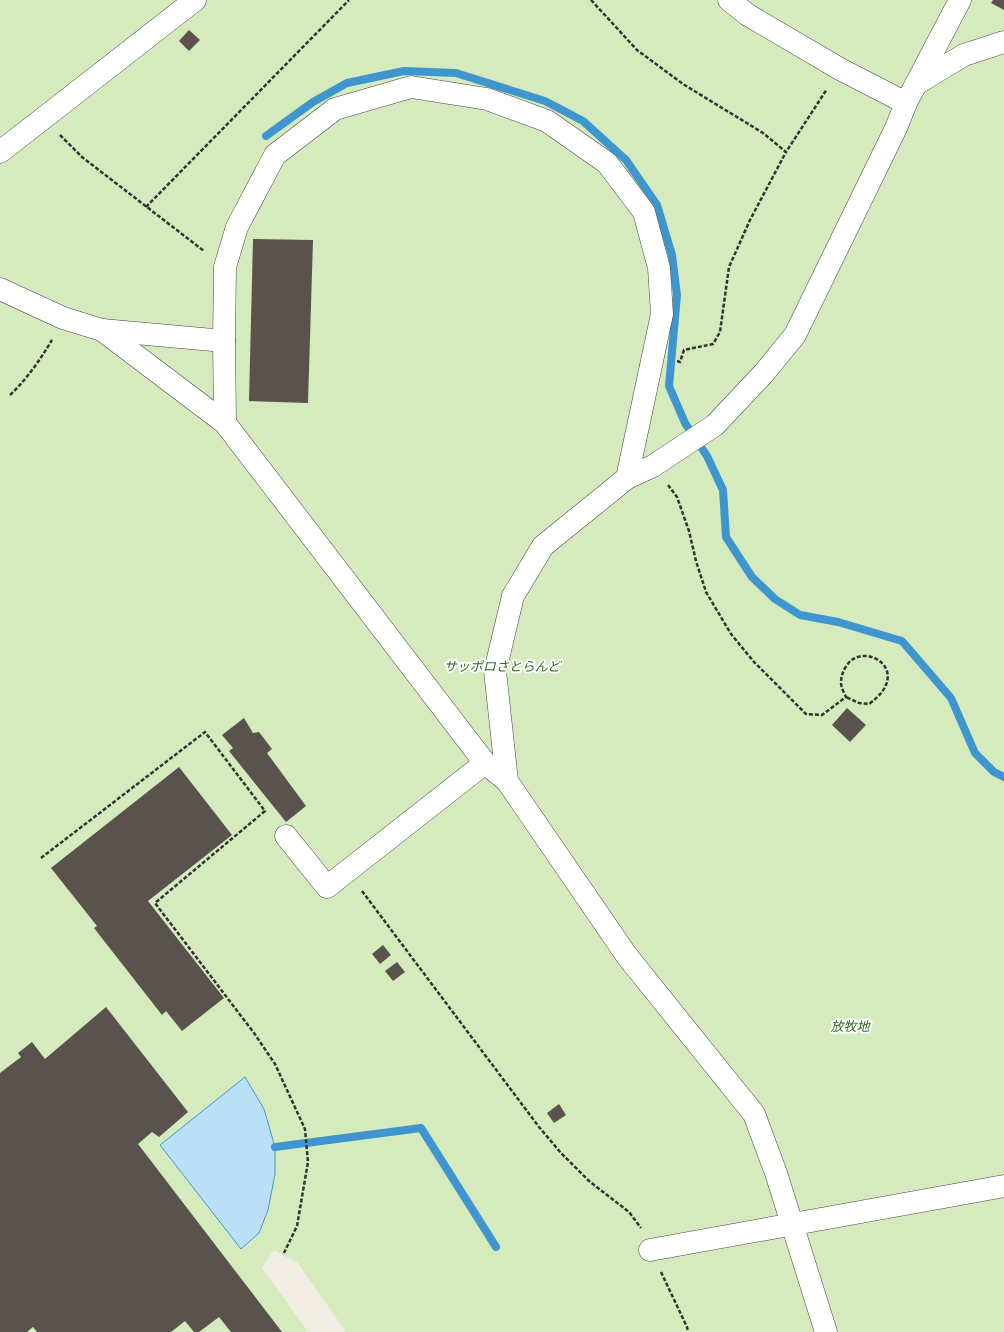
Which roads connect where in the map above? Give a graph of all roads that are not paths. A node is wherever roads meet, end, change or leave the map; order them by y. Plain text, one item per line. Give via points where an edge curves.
1 (195, 0) edge
2 (730, 0) edge
3 (960, 0) edge
4 (1004, 42) edge
5 (911, 94) junction
6 (0, 152) edge
7 (0, 289) edge
8 (102, 330) junction
9 (224, 341) junction
10 (225, 423) junction
11 (627, 478) junction
12 (485, 763) junction
13 (507, 781) junction
14 (286, 836) dead end
15 (1004, 1186) edge
16 (793, 1224) junction
17 (650, 1250) road end
18 (826, 1332) edge

1 - 6 lane
2 - 5 lane via 748,15 840,69
3 - 5 lane
4 - 5 lane via 964,55
5 - 11 lane via 795,335 764,373 715,425 653,466
7 - 8 lane via 63,318
8 - 9 lane
8 - 10 lane
9 - 10 lane
9 - 11 lane via 225,267 236,227 275,155 335,109 411,87 487,99 547,121 607,163 644,212 659,268 662,314
10 - 12 lane
11 - 13 lane via 543,546 513,596 495,671
12 - 13 lane
12 - 14 lane via 327,887
13 - 16 lane via 628,956 754,1114
15 - 16 lane
16 - 17 lane
16 - 18 lane

